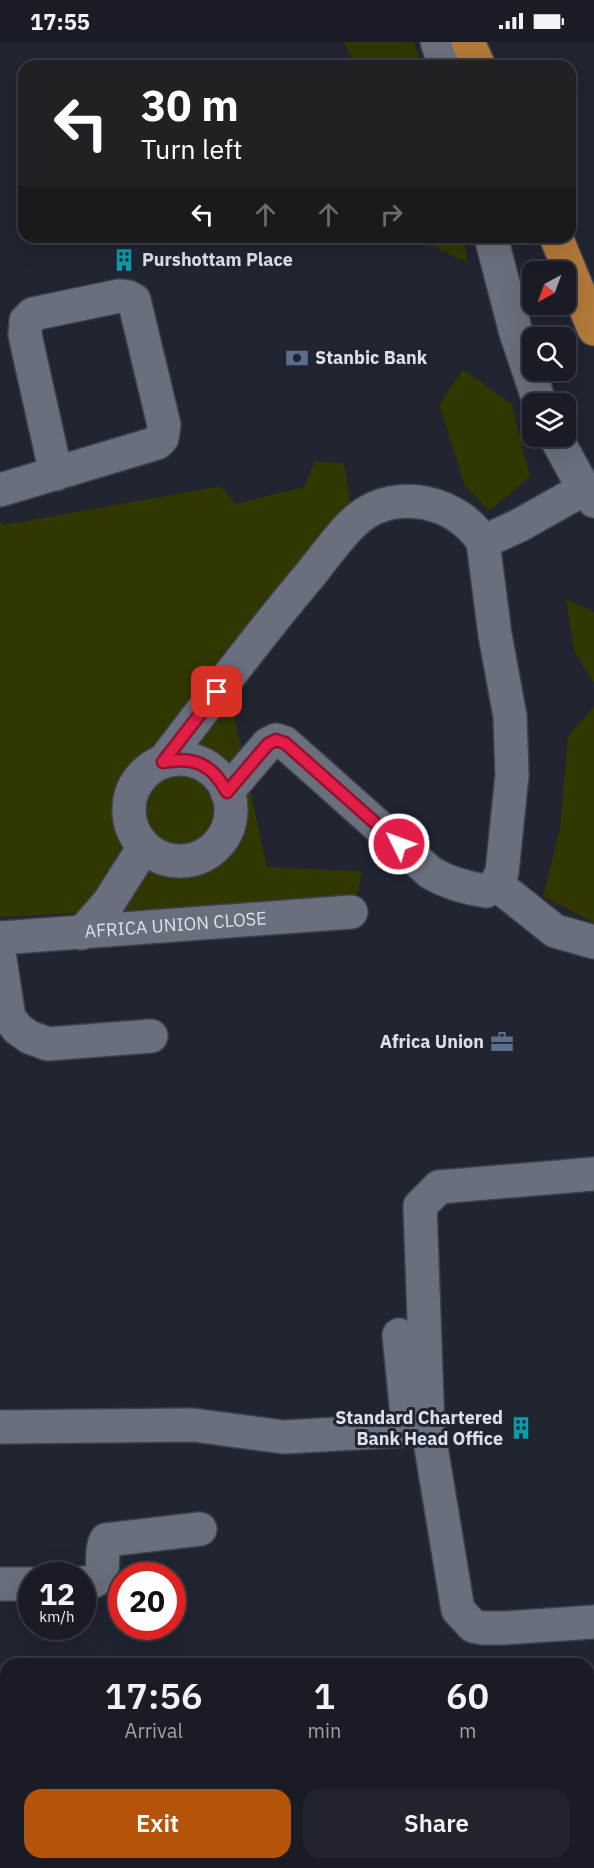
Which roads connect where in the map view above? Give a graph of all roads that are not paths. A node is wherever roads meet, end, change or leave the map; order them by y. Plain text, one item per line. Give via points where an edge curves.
1 (437, 42) edge
2 (468, 42) edge
3 (443, 60) edge
4 (476, 60) edge
5 (493, 243) edge
6 (558, 243) edge
7 (594, 329) edge
8 (536, 393) edge
9 (561, 447) edge
10 (56, 474) junction
11 (0, 490) edge
12 (589, 495) edge
13 (483, 542) junction
14 (163, 762) junction
15 (227, 792) junction
16 (144, 847) junction
17 (496, 884) junction
18 (351, 912) dead end
19 (82, 933) junction
20 (0, 939) edge
21 (594, 942) edge
22 (0, 959) edge
23 (151, 1036) dead end
24 (594, 1174) edge
25 (399, 1335) dead end
26 (0, 1427) edge
27 (418, 1429) junction
28 (200, 1529) dead end
29 (96, 1579) edge
30 (0, 1584) edge
31 (18, 1584) edge
32 (594, 1622) edge

1 - 3 street
2 - 4 highway
5 - 8 street
6 - 7 highway
9 - 12 street
10 - 10 street via 25,335 26,321 33,314 128,297 134,300 159,402 164,425 162,438 157,443
10 - 11 street
12 - 13 street
13 - 14 street via 465,520 427,503 397,501 360,517 285,604
13 - 17 street via 510,716 512,775 502,872
14 - 15 street via 194,761 220,778
14 - 16 street via 139,779 132,792 130,821
15 - 16 street via 231,804 228,829 214,849 179,861
15 - 17 street via 268,744 276,740 285,743 431,873 471,889 486,891
16 - 19 street via 109,902
17 - 21 street via 555,931
18 - 19 street, AFRICA UNION CLOSE
19 - 20 street, AFRICA UNION CLOSE
22 - 23 street via 9,1018 29,1037 48,1044
24 - 27 street via 439,1187 420,1206
25 - 27 street
26 - 27 street via 193,1425 284,1437
27 - 32 street via 458,1610 466,1620 473,1626 494,1628
28 - 29 street via 106,1540 103,1570
30 - 31 street

